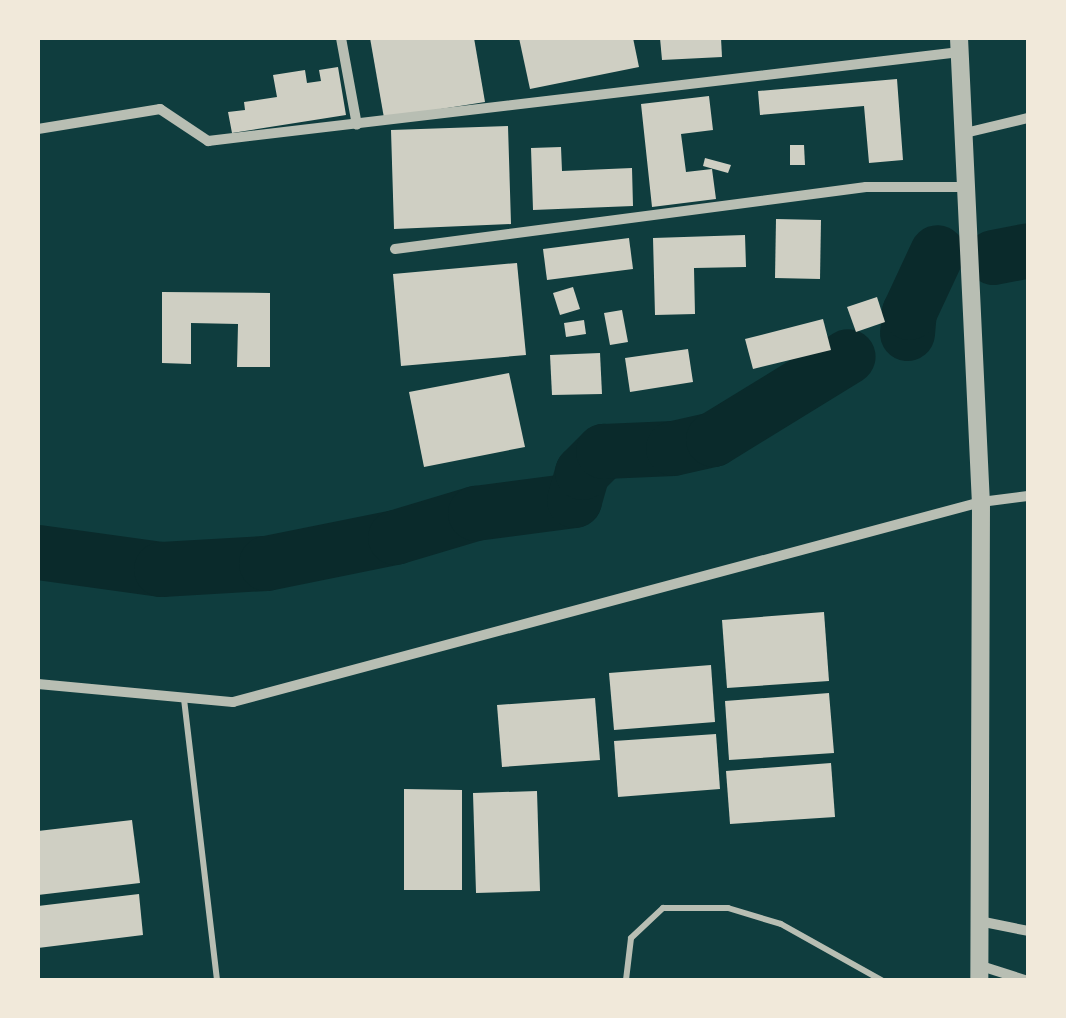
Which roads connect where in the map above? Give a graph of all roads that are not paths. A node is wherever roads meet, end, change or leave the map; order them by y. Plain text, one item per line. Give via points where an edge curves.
1 (341, 38) edge
2 (959, 45) edge
3 (1028, 118) edge
4 (357, 124) junction
5 (38, 128) edge
6 (965, 133) junction
7 (968, 187) junction
8 (395, 249) dead end
9 (1028, 496) edge
10 (981, 502) junction
11 (38, 684) edge
12 (184, 699) junction
13 (978, 921) junction
14 (1028, 931) edge
15 (978, 972) edge
16 (217, 980) edge
17 (626, 980) edge
18 (880, 980) edge
19 (1025, 980) edge

1 - 4 street
2 - 4 street
2 - 6 street
3 - 6 street
4 - 5 street via 208,141 160,109
6 - 7 street
7 - 8 street via 866,187
7 - 10 street
9 - 10 street
10 - 12 street via 313,684 233,702
10 - 13 street
11 - 12 street
12 - 16 lane
13 - 14 street
13 - 15 street
15 - 19 street
17 - 18 lane via 631,938 663,908 728,908 781,924

